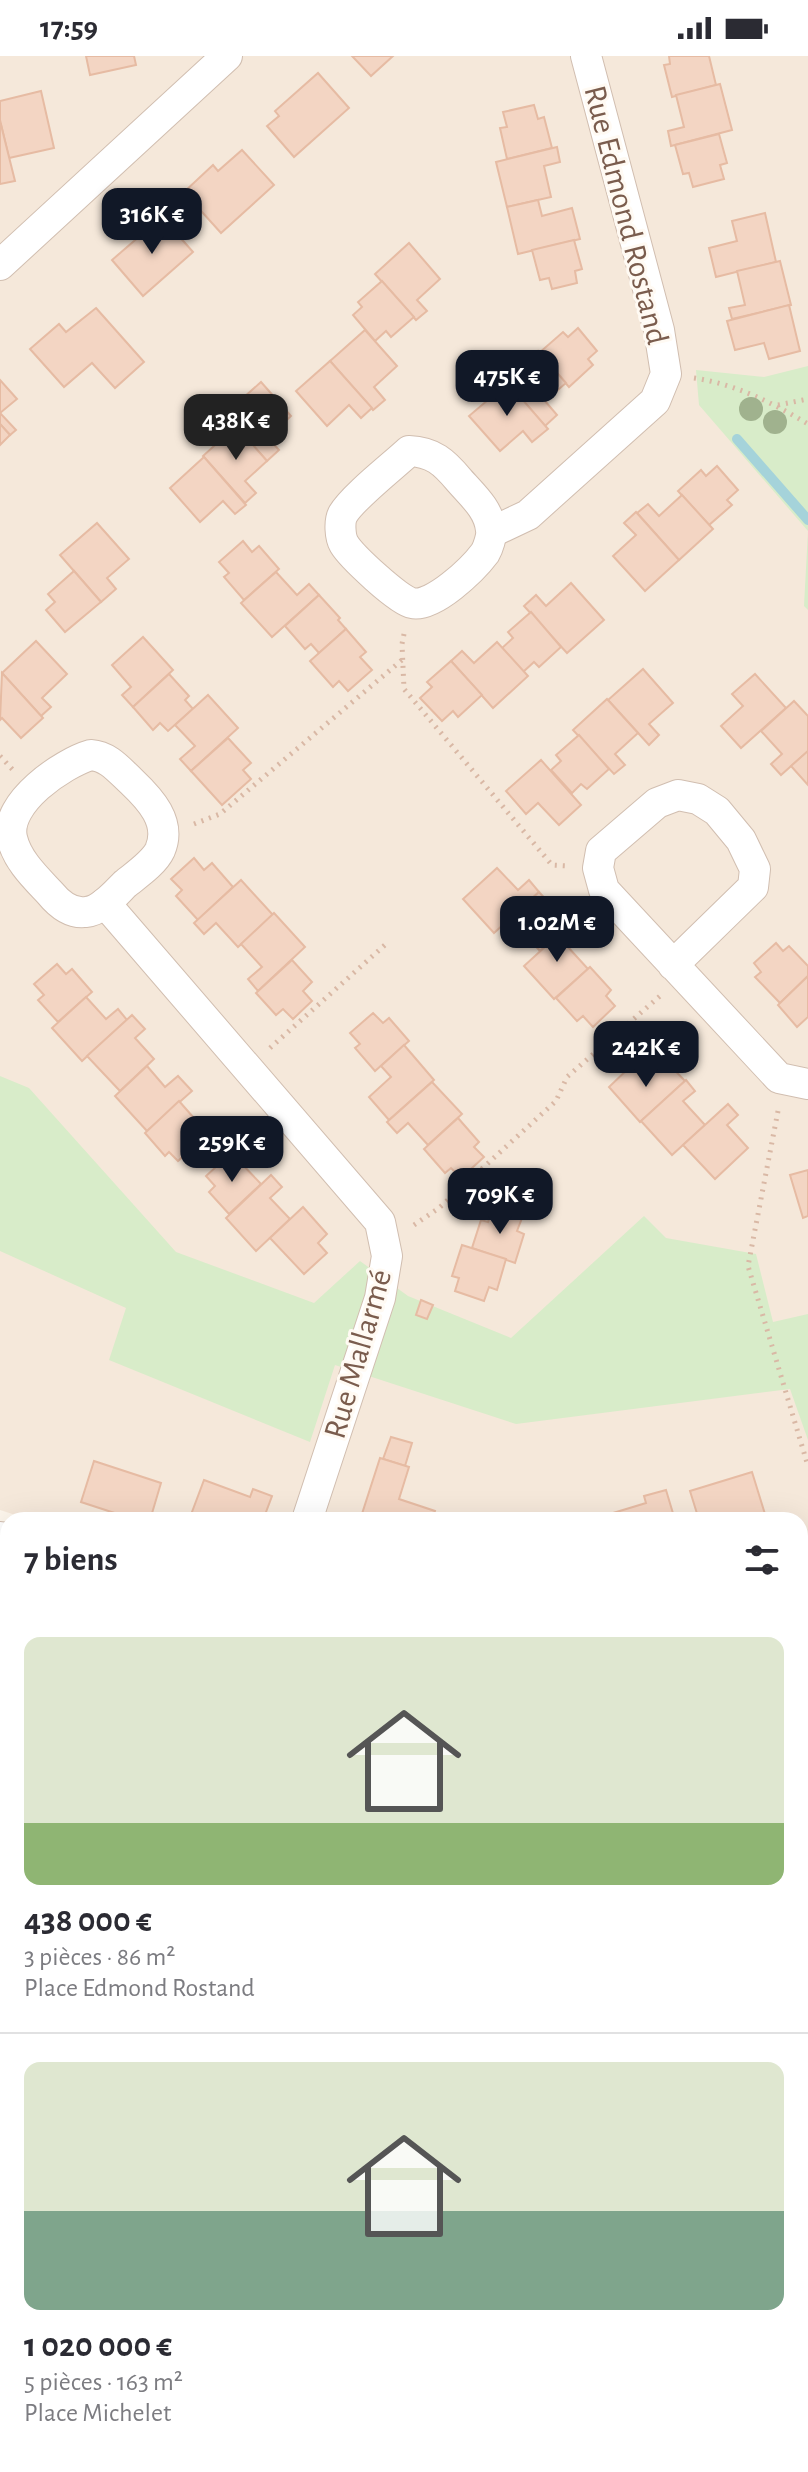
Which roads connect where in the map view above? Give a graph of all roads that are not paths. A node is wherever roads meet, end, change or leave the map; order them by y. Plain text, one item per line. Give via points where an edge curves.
1 (227, 56) edge
2 (586, 56) edge
3 (0, 265) edge
4 (492, 532) junction
5 (105, 903) junction
6 (678, 971) junction
7 (808, 1084) edge
8 (310, 1512) edge

1 - 3 street
2 - 4 street, Rue Edmond Rostand via 666,374 655,401 528,515
4 - 4 street via 483,507 442,460 424,452 409,451 341,516 342,542 410,603 424,603 446,591 487,552
5 - 5 street via 76,913 59,903 29,871 11,835 21,804 41,783 76,760 100,756 153,802 164,835 159,852
5 - 8 street, Rue Mallarmé via 380,1222 387,1256 380,1298
6 - 6 street via 604,890 598,868 601,851 657,803 678,795 717,811 741,840 755,869 753,887
6 - 7 street via 779,1078

